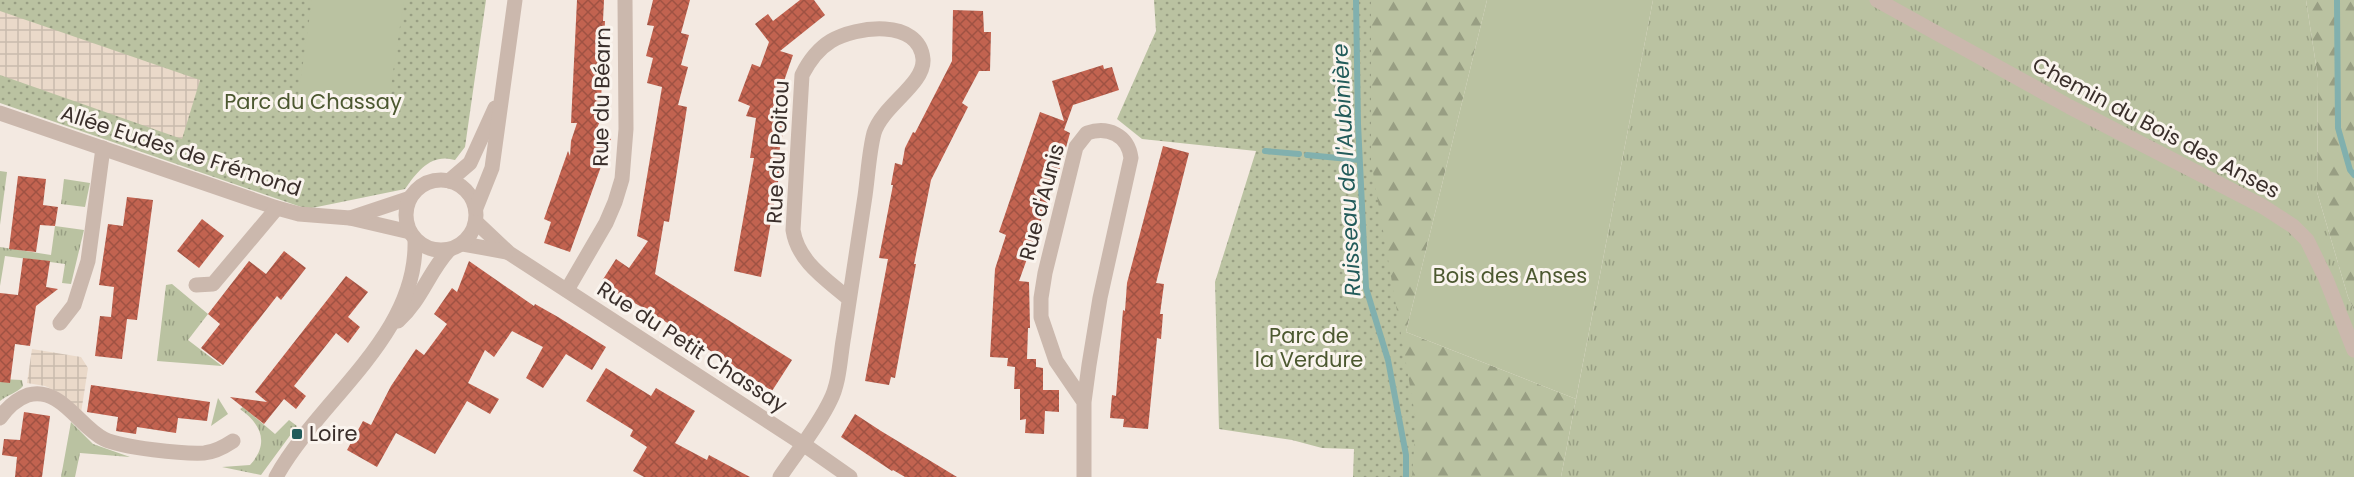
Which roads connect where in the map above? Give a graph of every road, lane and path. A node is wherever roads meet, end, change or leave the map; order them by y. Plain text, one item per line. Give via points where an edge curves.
1 (515, 0) edge
2 (625, 0) edge
3 (1877, 0) edge
4 (501, 96) junction
5 (0, 113) edge
6 (103, 148) junction
7 (449, 180) junction
8 (410, 198) junction
9 (277, 208) junction
10 (476, 215) junction
11 (350, 218) junction
12 (413, 236) junction
13 (456, 247) junction
14 (509, 253) junction
15 (196, 285) dead end
16 (567, 290) junction
17 (849, 299) junction
18 (60, 323) dead end
19 (389, 329) junction
20 (2354, 350) edge
21 (1084, 402) junction
22 (0, 418) edge
23 (233, 441) dead end
24 (803, 444) junction
25 (276, 477) edge
26 (780, 477) edge
27 (850, 477) edge
28 (1084, 477) edge

1 - 4 street
2 - 16 street, Rue du Béarn via 626,129 621,179 606,223
3 - 20 street, Chemin du Bois des Anses via 2293,226 2307,240
4 - 7 street via 472,160
4 - 10 street via 492,168
5 - 6 street, Allée Eudes de Frémond
6 - 9 street, Allée Eudes de Frémond
6 - 18 street via 88,261 74,305
7 - 8 street via 420,186
7 - 10 street via 464,187 474,200
8 - 11 street, Allée Eudes de Frémond
8 - 12 street via 406,219
9 - 11 street, Allée Eudes de Frémond
9 - 15 street via 213,284
10 - 13 street via 472,234
10 - 14 street, Rue du Petit Chassay
11 - 12 street, Allée Eudes de Frémond
12 - 13 street via 431,249
12 - 19 street via 415,269
13 - 14 street, Rue du Petit Chassay
13 - 19 street via 440,260 412,309
14 - 16 street, Rue du Petit Chassay
16 - 24 street, Rue du Petit Chassay
17 - 17 street, Rue du Poitou via 810,265 795,241 802,75 809,61 842,35 890,29 903,32 920,48 922,71 889,107 874,132
17 - 24 street, Rue du Poitou via 837,381 830,401
19 - 25 street
21 - 21 street, Rue d'Aunis via 1056,361 1041,317 1041,298 1076,147 1087,133 1105,130 1125,140 1131,158 1100,298
21 - 28 street, Rue d'Aunis
22 - 23 street via 17,400 43,394 55,398 105,440 131,447 205,453 222,449
24 - 26 street, Rue du Poitou
24 - 27 street, Rue du Petit Chassay

